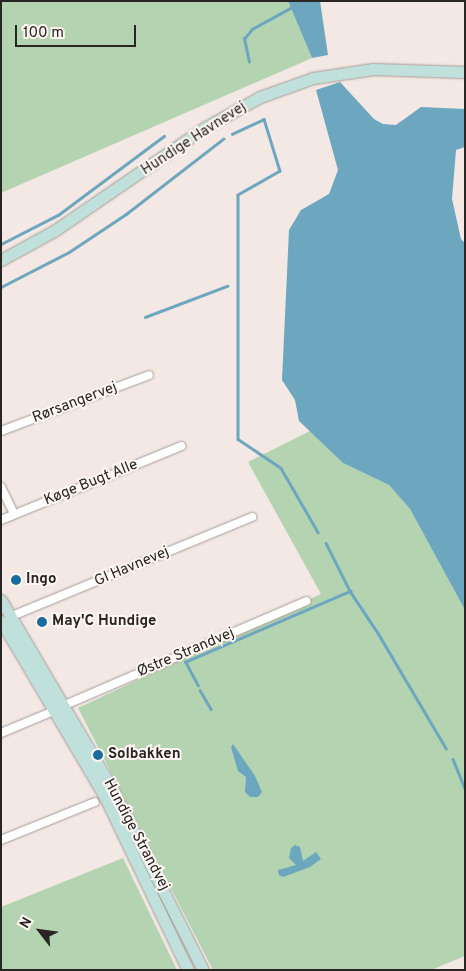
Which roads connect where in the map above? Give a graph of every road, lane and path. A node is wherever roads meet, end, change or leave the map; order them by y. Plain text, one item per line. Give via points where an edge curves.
1 (465, 72) edge
2 (1, 260) edge
3 (149, 375) dead end
4 (1, 432) edge
5 (181, 446) dead end
6 (1, 488) edge
7 (14, 514) junction
8 (252, 517) dead end
9 (1, 520) edge
10 (1, 600) edge
11 (307, 601) dead end
12 (12, 616) junction
13 (1, 621) edge
14 (61, 708) junction
15 (1, 733) edge
16 (95, 802) dead end
17 (1, 840) edge
18 (188, 970) edge
19 (203, 970) edge

1 - 2 main road, Hundige Havnevej via 373,69 313,78 260,97 204,128 54,231
3 - 4 street, Rørsangervej
5 - 7 street, Køge Bugt Alle
6 - 7 street
7 - 9 street, Køge Bugt Alle
8 - 12 street, Gl Havnevej
10 - 12 main road, Hundige Strandvej
11 - 14 street, Østre Strandvej
12 - 14 main road, Hundige Strandvej
13 - 14 main road, Hundige Strandvej
14 - 15 street, Østre Strandvej
14 - 18 main road, Hundige Strandvej
14 - 19 main road, Hundige Strandvej via 152,865
16 - 17 street

